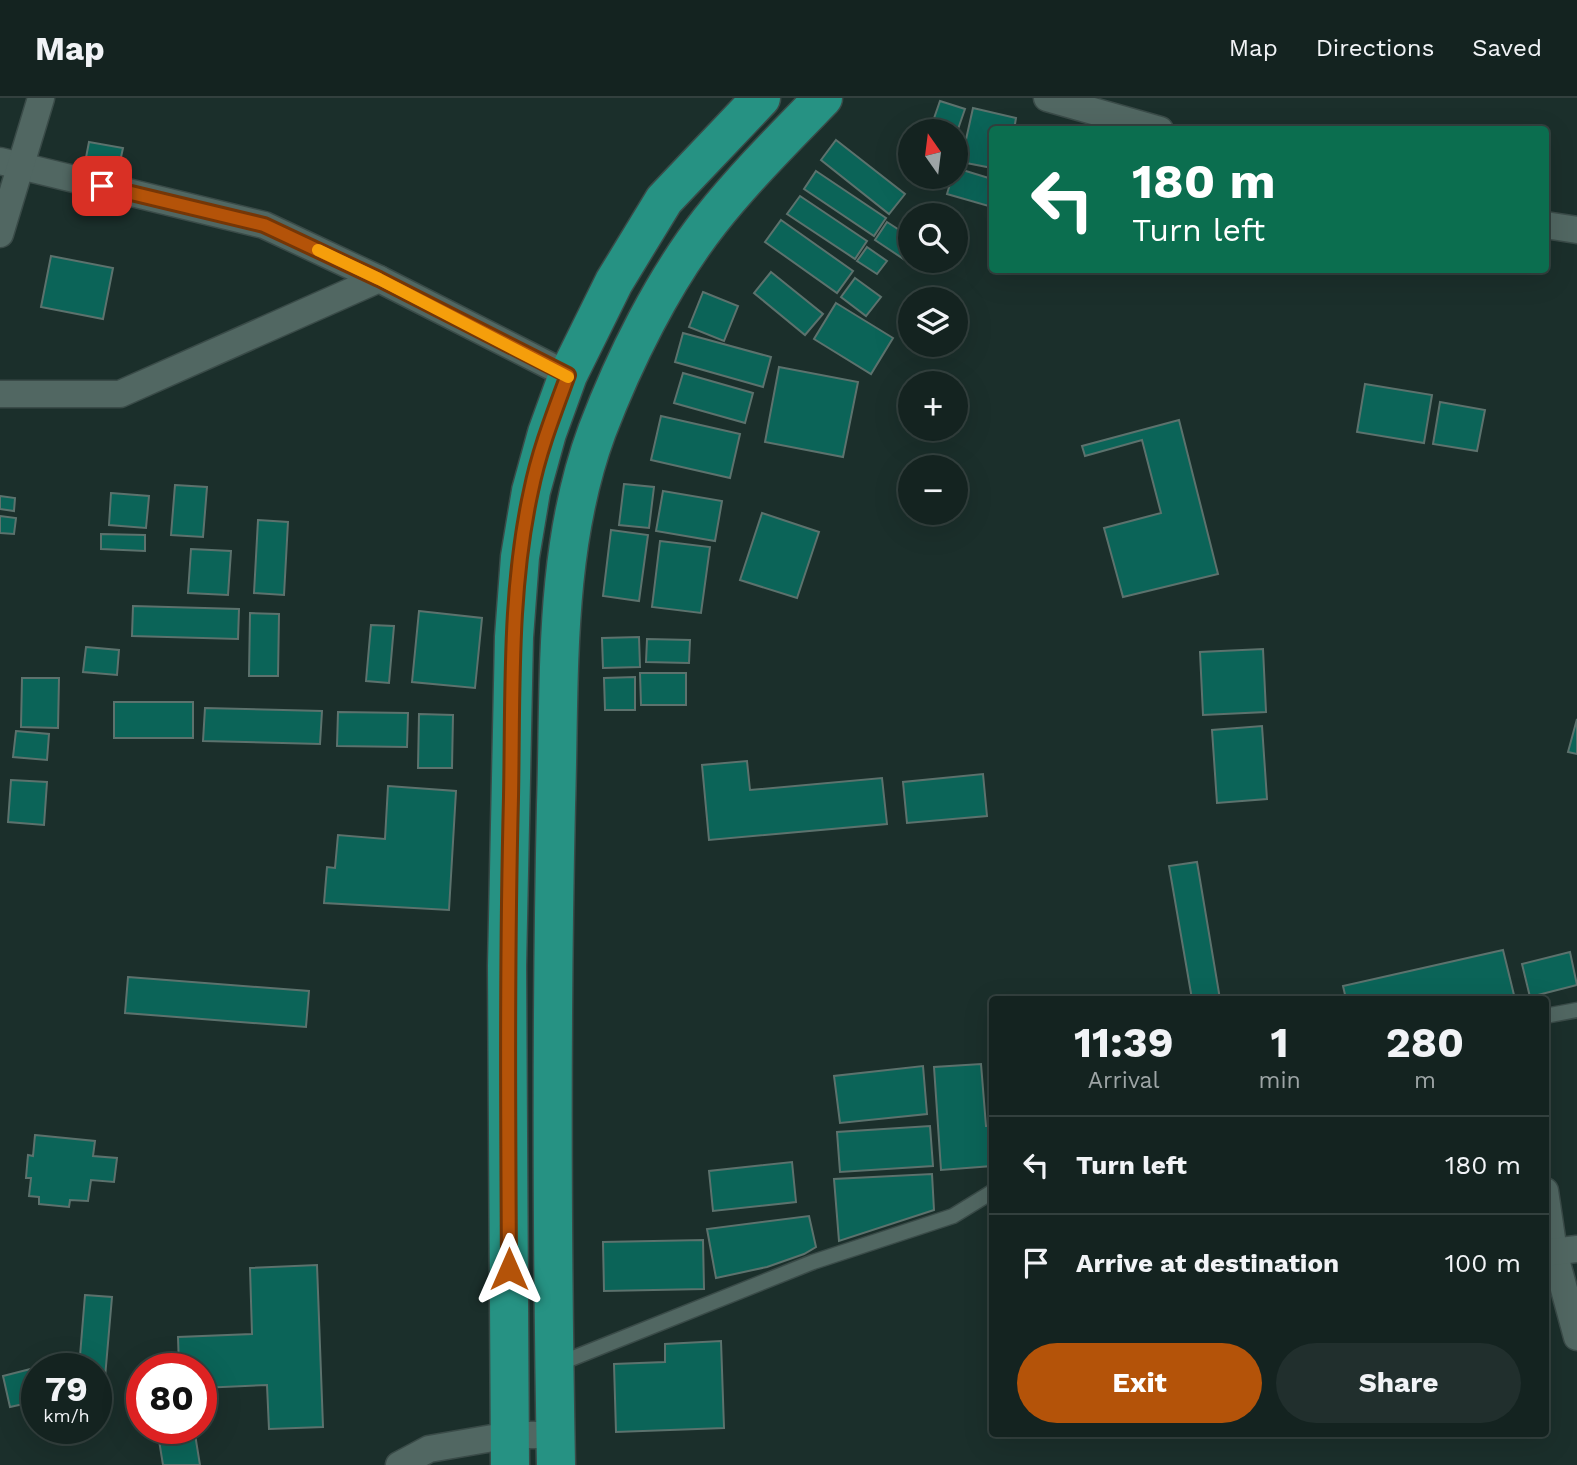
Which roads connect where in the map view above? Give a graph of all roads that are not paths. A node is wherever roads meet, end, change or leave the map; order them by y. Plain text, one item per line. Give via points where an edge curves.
1 (41, 98) edge
2 (761, 98) edge
3 (823, 98) edge
4 (1047, 98) edge
5 (1146, 126) edge
6 (10, 164) edge
7 (1549, 226) edge
8 (1577, 230) edge
9 (0, 234) edge
10 (379, 279) junction
11 (568, 375) junction
12 (0, 394) edge
13 (1577, 1010) edge
14 (1549, 1015) edge
15 (989, 1194) edge
16 (1549, 1208) edge
17 (1559, 1251) edge
18 (1577, 1337) edge
19 (554, 1365) junction
20 (510, 1450) edge
21 (556, 1450) edge
22 (399, 1465) edge

1 - 6 street
2 - 11 highway via 664,200 614,282
3 - 19 highway via 757,165 709,223 666,287 597,432 576,502 561,637 554,911
4 - 5 street
6 - 9 street
6 - 10 street via 264,225
7 - 8 street
10 - 11 street
10 - 12 street via 120,394
11 - 20 highway via 531,491 514,637 507,966
13 - 14 lane
15 - 19 lane via 953,1216 813,1262
16 - 17 street
17 - 18 street
19 - 21 highway
20 - 21 street
20 - 22 street via 429,1450

